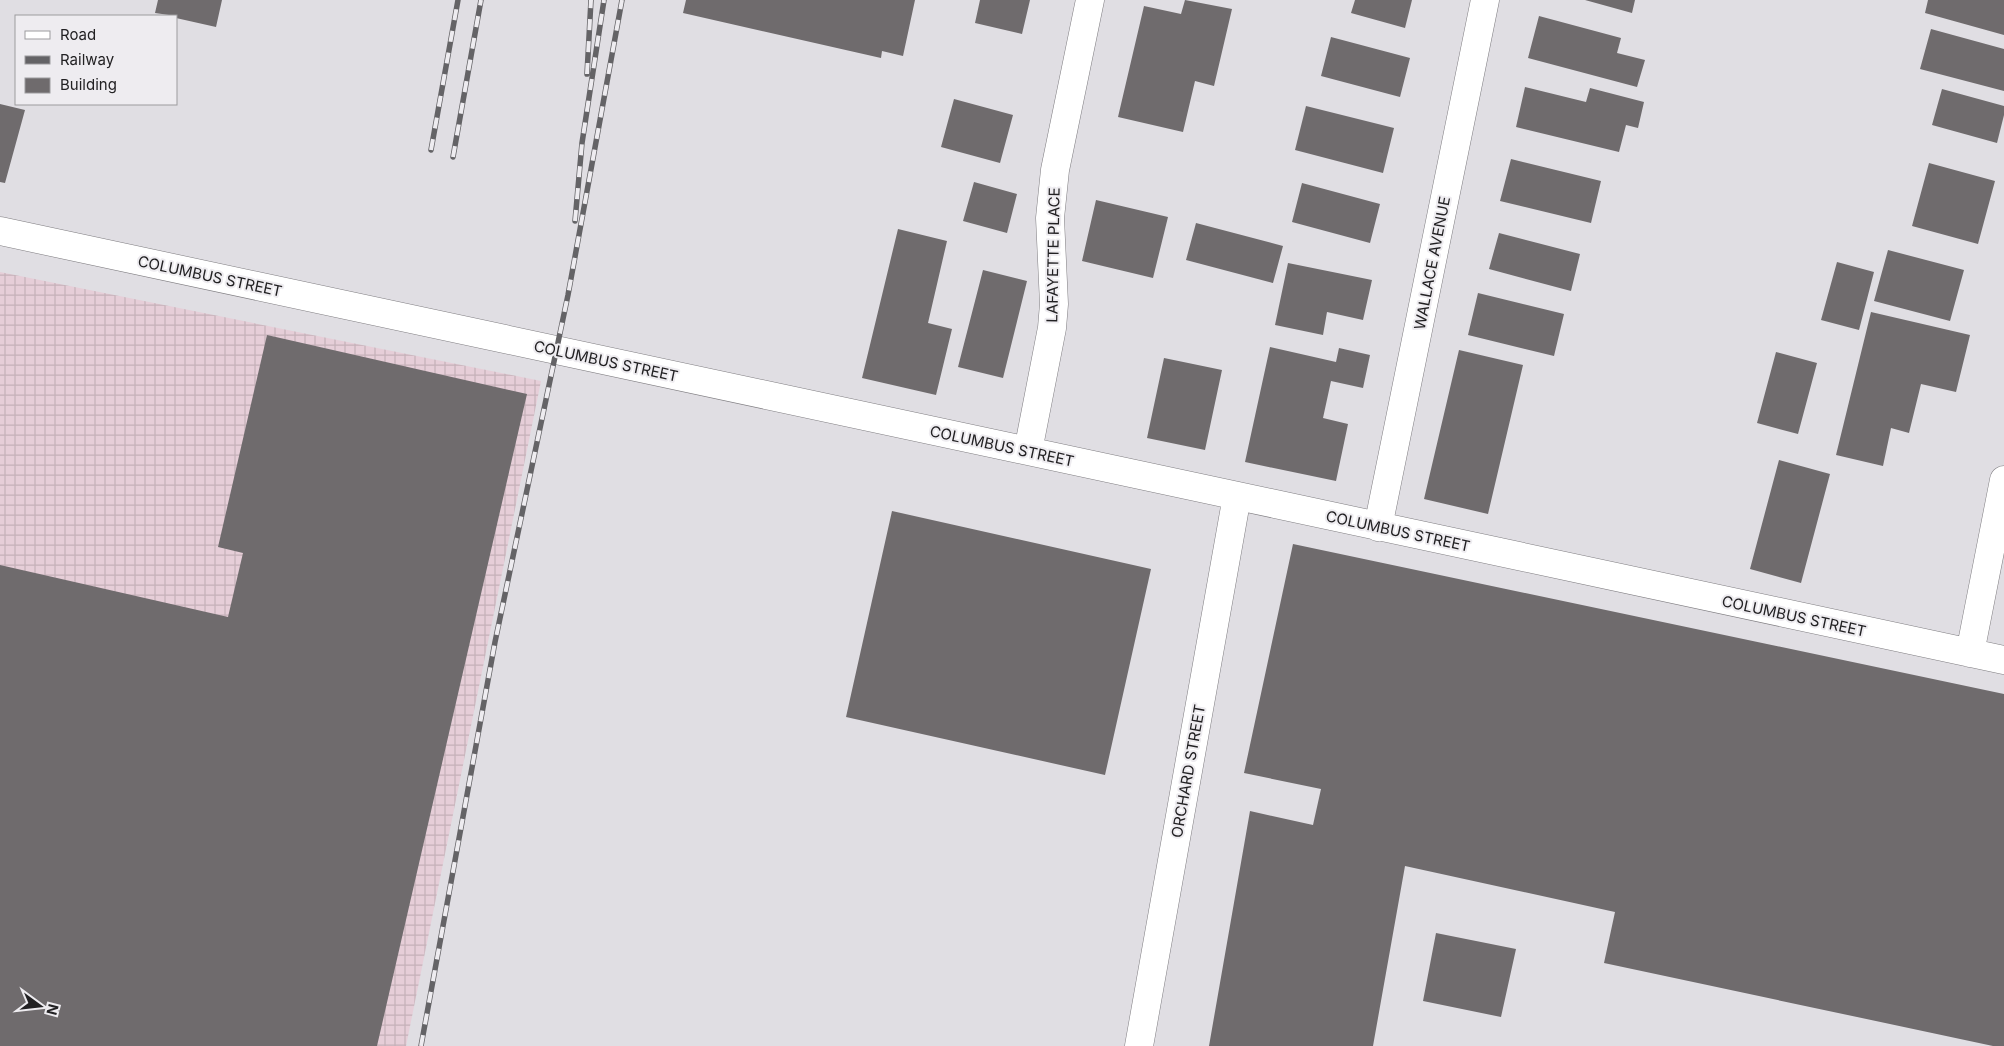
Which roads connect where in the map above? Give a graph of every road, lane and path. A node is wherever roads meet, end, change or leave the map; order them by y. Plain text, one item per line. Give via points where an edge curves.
1 (1090, 0) edge
2 (1485, 0) edge
3 (0, 231) edge
4 (1028, 451) junction
5 (2004, 480) edge
6 (1237, 496) junction
7 (1378, 526) junction
8 (1970, 653) junction
9 (2004, 660) edge
10 (1139, 1046) edge

1 - 4 street, LAFAYETTE PLACE via 1055,170 1050,218 1052,328
2 - 7 street, WALLACE AVENUE
3 - 4 street, COLUMBUS STREET
4 - 6 street, COLUMBUS STREET
5 - 8 street
6 - 7 street, COLUMBUS STREET
6 - 10 street, ORCHARD STREET
7 - 8 street, COLUMBUS STREET
8 - 9 street, COLUMBUS STREET

